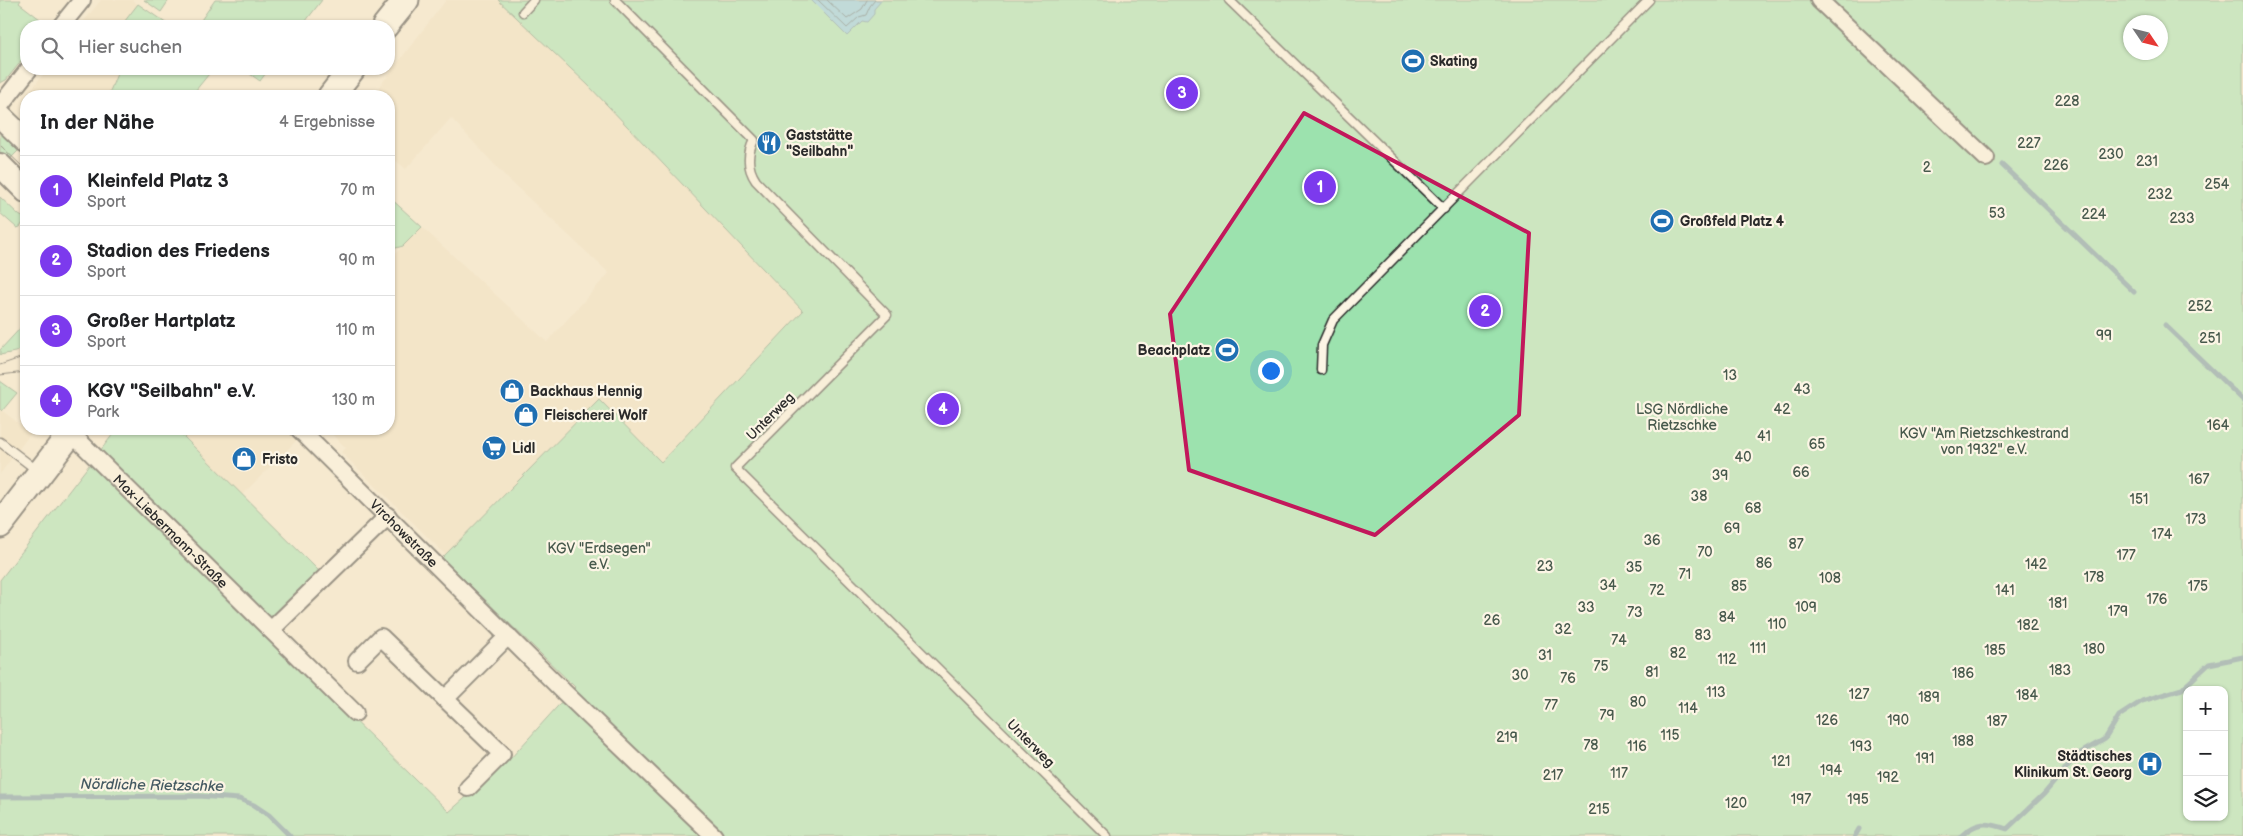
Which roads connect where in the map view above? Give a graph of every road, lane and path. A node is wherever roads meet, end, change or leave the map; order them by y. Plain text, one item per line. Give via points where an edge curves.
1 (82, 0) edge
2 (406, 0) edge
3 (534, 0) edge
4 (614, 0) edge
5 (1229, 0) edge
6 (1649, 0) edge
7 (1819, 0) edge
8 (523, 12) dead end
9 (66, 20) edge
10 (390, 20) edge
11 (24, 75) edge
12 (347, 75) edge
13 (336, 90) edge
14 (0, 106) edge
15 (0, 116) edge
16 (20, 135) edge
17 (1986, 158) dead end
18 (0, 164) edge
19 (20, 185) edge
20 (1444, 209) junction
21 (1321, 370) dead end
22 (69, 435) edge
23 (76, 435) edge
24 (305, 435) edge
25 (0, 442) edge
26 (40, 472) junction
27 (388, 516) junction
28 (0, 525) edge
29 (271, 630) junction
30 (508, 636) junction
31 (357, 661) dead end
32 (445, 699) junction
33 (355, 713) dead end
34 (468, 788) dead end
35 (714, 836) edge
36 (1106, 836) edge

1 - 9 street
2 - 10 main road
3 - 8 lane
4 - 36 lane, Unterweg via 754,140 749,158 750,170 756,181 887,315 735,468
5 - 20 lane
6 - 20 lane
7 - 17 street via 1920,100
11 - 14 street
12 - 13 main road
15 - 16 main road
18 - 19 main road
20 - 21 lane via 1333,320 1322,345
22 - 26 main road, Max-Liebermann-Straße
23 - 29 street, Max-Liebermann-Straße
24 - 27 street, Virchowstraße
25 - 26 lane
26 - 28 main road, Max-Liebermann-Straße
27 - 29 street
27 - 30 street, Virchowstraße
29 - 33 street, Max-Liebermann-Straße
30 - 32 street
30 - 35 street, Virchowstraße
31 - 32 street via 381,637
32 - 34 street via 502,754

